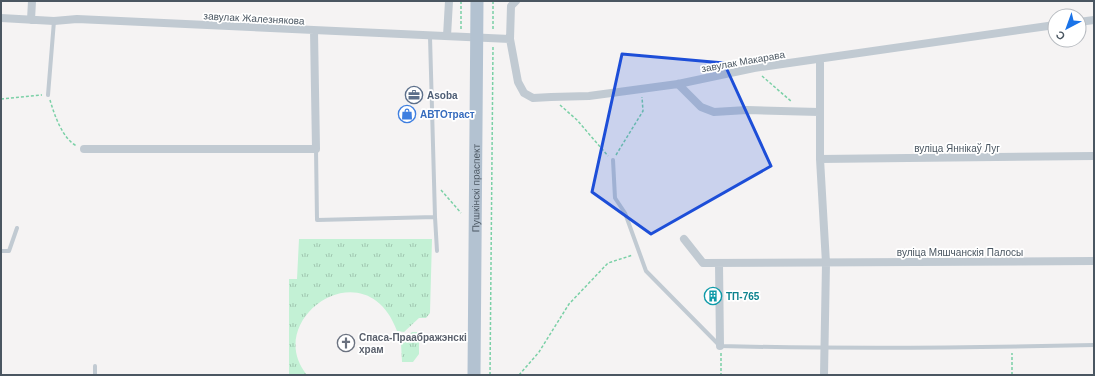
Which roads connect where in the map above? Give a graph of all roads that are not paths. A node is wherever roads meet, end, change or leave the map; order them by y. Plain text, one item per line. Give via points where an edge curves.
1 (32, 1) edge
2 (449, 1) edge
3 (477, 1) edge
4 (513, 3) edge
5 (1, 18) edge
6 (31, 20) junction
7 (54, 21) junction
8 (1047, 26) edge
9 (314, 31) junction
10 (430, 36) junction
11 (447, 36) junction
12 (477, 37) junction
13 (510, 39) junction
14 (820, 59) junction
15 (678, 84) junction
16 (48, 95) road end
17 (819, 112) junction
18 (316, 148) junction
19 (84, 149) road end
20 (1094, 156) edge
21 (820, 159) junction
22 (613, 160) road end
23 (435, 217) junction
24 (17, 228) dead end
25 (684, 239) dead end
26 (1, 251) edge
27 (437, 251) dead end
28 (1094, 261) edge
29 (826, 263) junction
30 (719, 264) junction
31 (1094, 345) edge
32 (720, 346) junction
33 (825, 348) junction
34 (95, 366) dead end
35 (95, 375) edge
36 (474, 375) edge
37 (824, 375) edge

1 - 6 street
2 - 11 street
3 - 12 main road, Пушкінскі праспект
4 - 13 street, завулак Макарава
5 - 6 street, завулак Жалезнякова
6 - 7 street, завулак Жалезнякова
7 - 9 street, завулак Жалезнякова via 77,19
7 - 16 lane
8 - 14 street, завулак Макарава
9 - 10 street, завулак Жалезнякова
9 - 18 street
10 - 11 street, завулак Жалезнякова
10 - 23 lane
11 - 12 street, завулак Жалезнякова
12 - 13 street
12 - 36 main road, Пушкінскі праспект
13 - 15 street, завулак Макарава via 518,82 524,93 533,98 589,96
14 - 15 street, завулак Макарава via 754,68
14 - 17 street
15 - 17 street via 701,107 714,112
17 - 21 street
18 - 19 street
18 - 23 lane via 318,220
20 - 21 street, вуліца Яннікаў Луг
21 - 29 street
22 - 32 lane via 616,198 625,213 646,271
23 - 27 lane
24 - 26 lane via 9,251
25 - 30 street, вуліца Мяшчанскія Палосы via 703,263
28 - 29 street, вуліца Мяшчанскія Палосы
29 - 30 street, вуліца Мяшчанскія Палосы
29 - 33 street
30 - 32 street
31 - 33 lane
32 - 33 lane
33 - 37 street
34 - 35 lane

